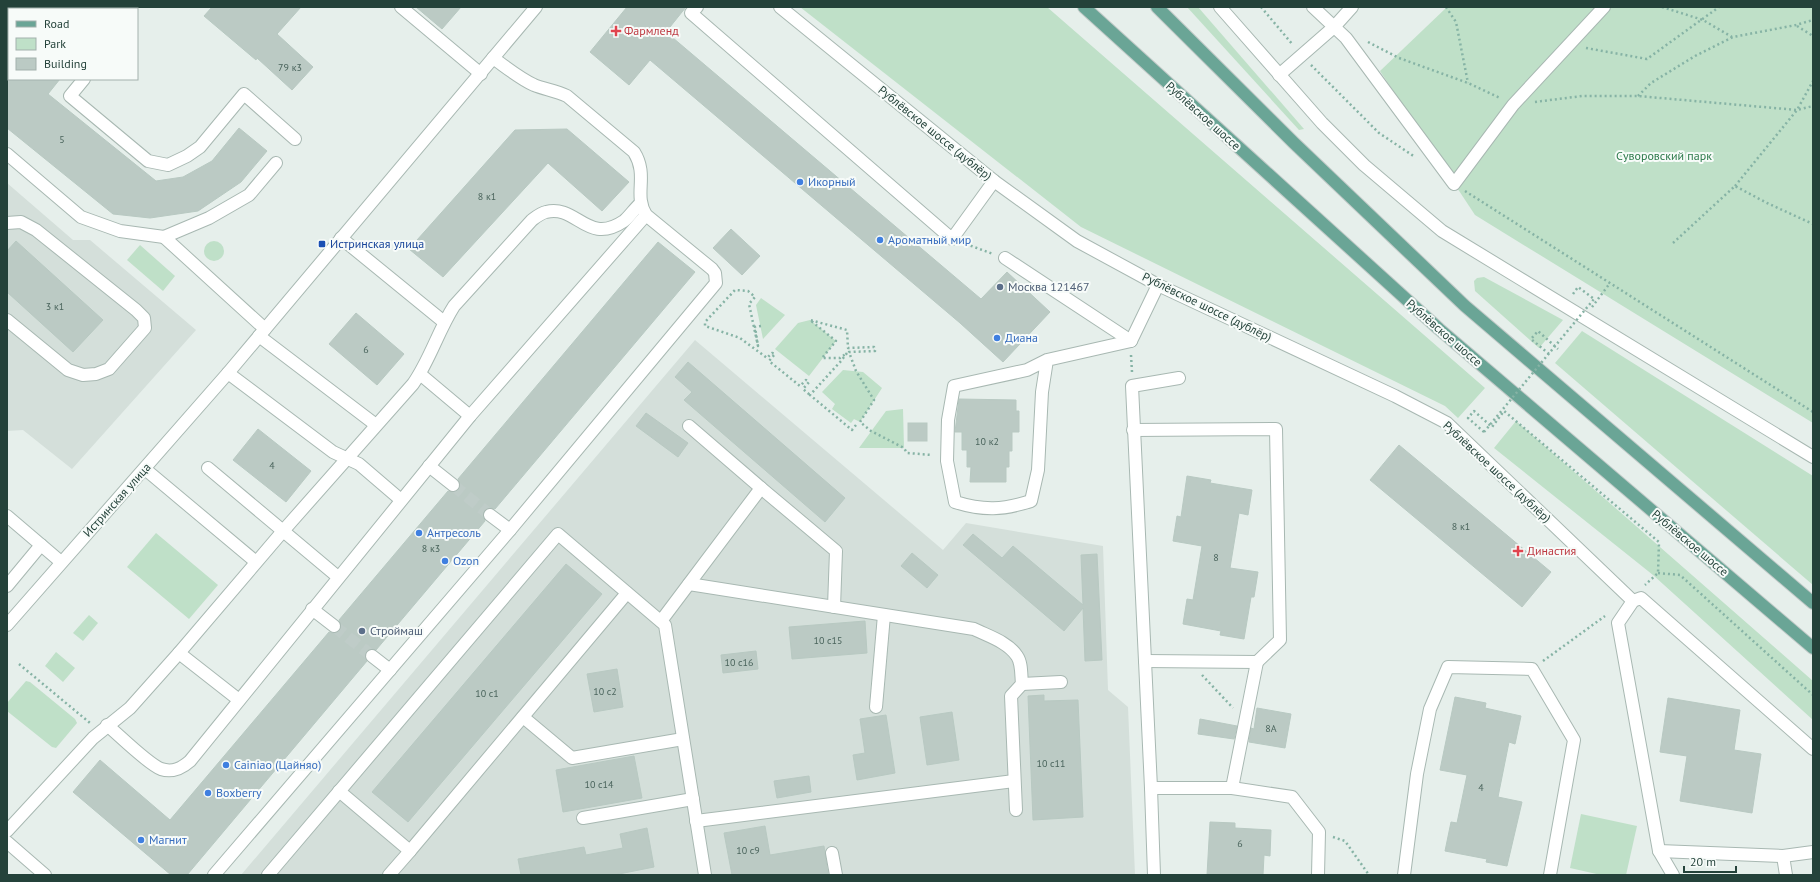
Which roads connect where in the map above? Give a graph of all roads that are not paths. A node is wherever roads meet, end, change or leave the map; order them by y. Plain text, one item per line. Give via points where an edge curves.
1 (401, 7) edge
2 (536, 7) edge
3 (697, 7) edge
4 (780, 7) edge
5 (1084, 7) edge
6 (1157, 7) edge
7 (1220, 7) edge
8 (1313, 7) edge
9 (1352, 7) edge
10 (1604, 7) edge
11 (1334, 27) junction
12 (493, 58) junction
13 (481, 74) junction
14 (1279, 75) junction
15 (83, 80) edge
16 (295, 139) dead end
17 (7, 154) edge
18 (276, 163) dead end
19 (994, 181) junction
20 (641, 203) junction
21 (646, 215) junction
22 (7, 223) edge
23 (164, 237) junction
24 (341, 238) junction
25 (1005, 258) road end
26 (1158, 284) junction
27 (7, 320) edge
28 (444, 322) junction
29 (262, 332) junction
30 (1131, 341) junction
31 (1047, 360) junction
32 (228, 373) junction
33 (420, 374) junction
34 (1179, 378) dead end
35 (470, 416) junction
36 (376, 425) junction
37 (689, 426) dead end
38 (1133, 430) junction
39 (1813, 457) edge
40 (347, 458) junction
41 (429, 466) junction
42 (208, 468) dead end
43 (145, 469) junction
44 (453, 485) tunnel mouth
45 (761, 488) junction
46 (401, 500) junction
47 (490, 515) tunnel mouth
48 (7, 516) edge
49 (510, 530) junction
50 (283, 531) junction
51 (40, 545) junction
52 (61, 562) junction
53 (256, 562) junction
54 (338, 577) junction
55 (689, 584) junction
56 (7, 586) edge
57 (627, 593) junction
58 (1631, 600) junction
59 (1813, 603) edge
60 (834, 607) junction
61 (312, 609) junction
62 (884, 615) junction
63 (660, 621) junction
64 (7, 625) edge
65 (334, 626) tunnel mouth
66 (1813, 648) edge
67 (179, 653) junction
68 (372, 656) tunnel mouth
69 (1145, 661) junction
70 (1257, 662) junction
71 (390, 670) junction
72 (1061, 682) dead end
73 (1022, 684) junction
74 (239, 700) junction
75 (876, 707) dead end
76 (523, 717) junction
77 (104, 728) junction
78 (683, 739) junction
79 (1813, 749) edge
80 (1014, 781) junction
81 (1151, 788) junction
82 (1232, 788) junction
83 (339, 791) junction
84 (692, 799) junction
85 (1016, 810) dead end
86 (583, 818) dead end
87 (696, 821) junction
88 (7, 830) edge
89 (7, 842) edge
90 (410, 851) junction
91 (1659, 851) junction
92 (1813, 852) edge
93 (832, 853) dead end
94 (1783, 856) junction
95 (45, 875) edge
96 (214, 875) edge
97 (268, 875) edge
98 (389, 875) edge
99 (705, 875) edge
100 (836, 875) edge
101 (1154, 875) edge
102 (1318, 875) edge
103 (1404, 875) edge
104 (1550, 875) edge
105 (1673, 875) edge
106 (1786, 875) edge

1 - 13 street
2 - 12 street, Истринская улица
3 - 19 street via 691,13 952,239
4 - 19 street, Рублёвское шоссе (дублёр)
5 - 66 main road, Рублёвское шоссе via 1439,329
6 - 59 main road via 1294,143 1465,306
7 - 14 street
8 - 11 street
9 - 11 street
10 - 11 street via 1513,105 1454,184 1346,38
11 - 14 street
12 - 13 street, Истринская улица
12 - 20 street via 520,78 567,96 634,152 640,161 642,172
13 - 24 street, Истринская улица
14 - 39 street via 1364,165 1442,231
15 - 16 street via 70,96 148,161 168,165 200,147 244,94
17 - 23 street via 81,217 120,231
18 - 23 street via 249,194 209,218
19 - 26 street, Рублёвское шоссе (дублёр) via 1077,241
20 - 21 street
20 - 28 street via 625,220 602,229 584,225 566,212 544,212 532,220 454,306
21 - 35 street
21 - 49 street via 712,269 716,283
22 - 27 street via 20,222 36,230 136,310 144,318 145,328 109,369 83,375 68,370
23 - 29 street
24 - 28 street
24 - 29 street, Истринская улица
25 - 30 street
26 - 30 street
26 - 58 street, Рублёвское шоссе (дублёр) via 1396,396 1447,424
28 - 33 street
29 - 32 street, Истринская улица
29 - 36 street
30 - 31 street
31 - 31 street via 1027,370 954,386 948,420 947,457 955,502 974,508 993,509 1031,500 1038,470 1042,392
32 - 40 street via 333,452
32 - 43 street, Истринская улица
33 - 35 street
33 - 36 street
34 - 38 street via 1132,386
35 - 41 street
36 - 40 street
37 - 45 street
38 - 69 street
38 - 70 street via 1276,429 1280,640
40 - 46 street via 359,464
40 - 50 street
41 - 44 street
41 - 46 street
42 - 50 street
43 - 52 street, Истринская улица
43 - 53 street
45 - 55 street
45 - 60 street via 836,551
46 - 54 street
47 - 49 street
48 - 51 street
49 - 71 street
50 - 53 street
50 - 54 street
51 - 52 street
51 - 56 street
52 - 64 street, Истринская улица
53 - 67 street
54 - 61 street
55 - 60 street
55 - 63 street
57 - 63 street
57 - 76 street
57 - 83 street via 558,534
58 - 79 street via 1641,598
58 - 91 street via 1618,623
60 - 62 street
61 - 65 street
61 - 74 street
62 - 73 street via 974,629 1002,642 1017,656
62 - 75 street
63 - 78 street via 665,625
67 - 74 street
67 - 77 street via 130,708
68 - 71 street
69 - 70 street
69 - 81 street
70 - 82 street
71 - 96 street
72 - 73 street
73 - 80 street via 1011,696
74 - 77 street via 190,761 182,768 172,771 162,770
76 - 78 street via 572,758
76 - 90 street
77 - 88 street
78 - 84 street
80 - 85 street
80 - 87 street
81 - 82 street
81 - 101 street
82 - 102 street via 1292,797 1319,832
83 - 90 street
83 - 97 street
84 - 86 street
84 - 87 street
87 - 99 street
89 - 95 street
90 - 98 street
91 - 94 street
91 - 105 street
92 - 94 street
93 - 100 street
94 - 106 street
103 - 104 street via 1417,774 1430,709 1448,667 1532,669 1574,740

